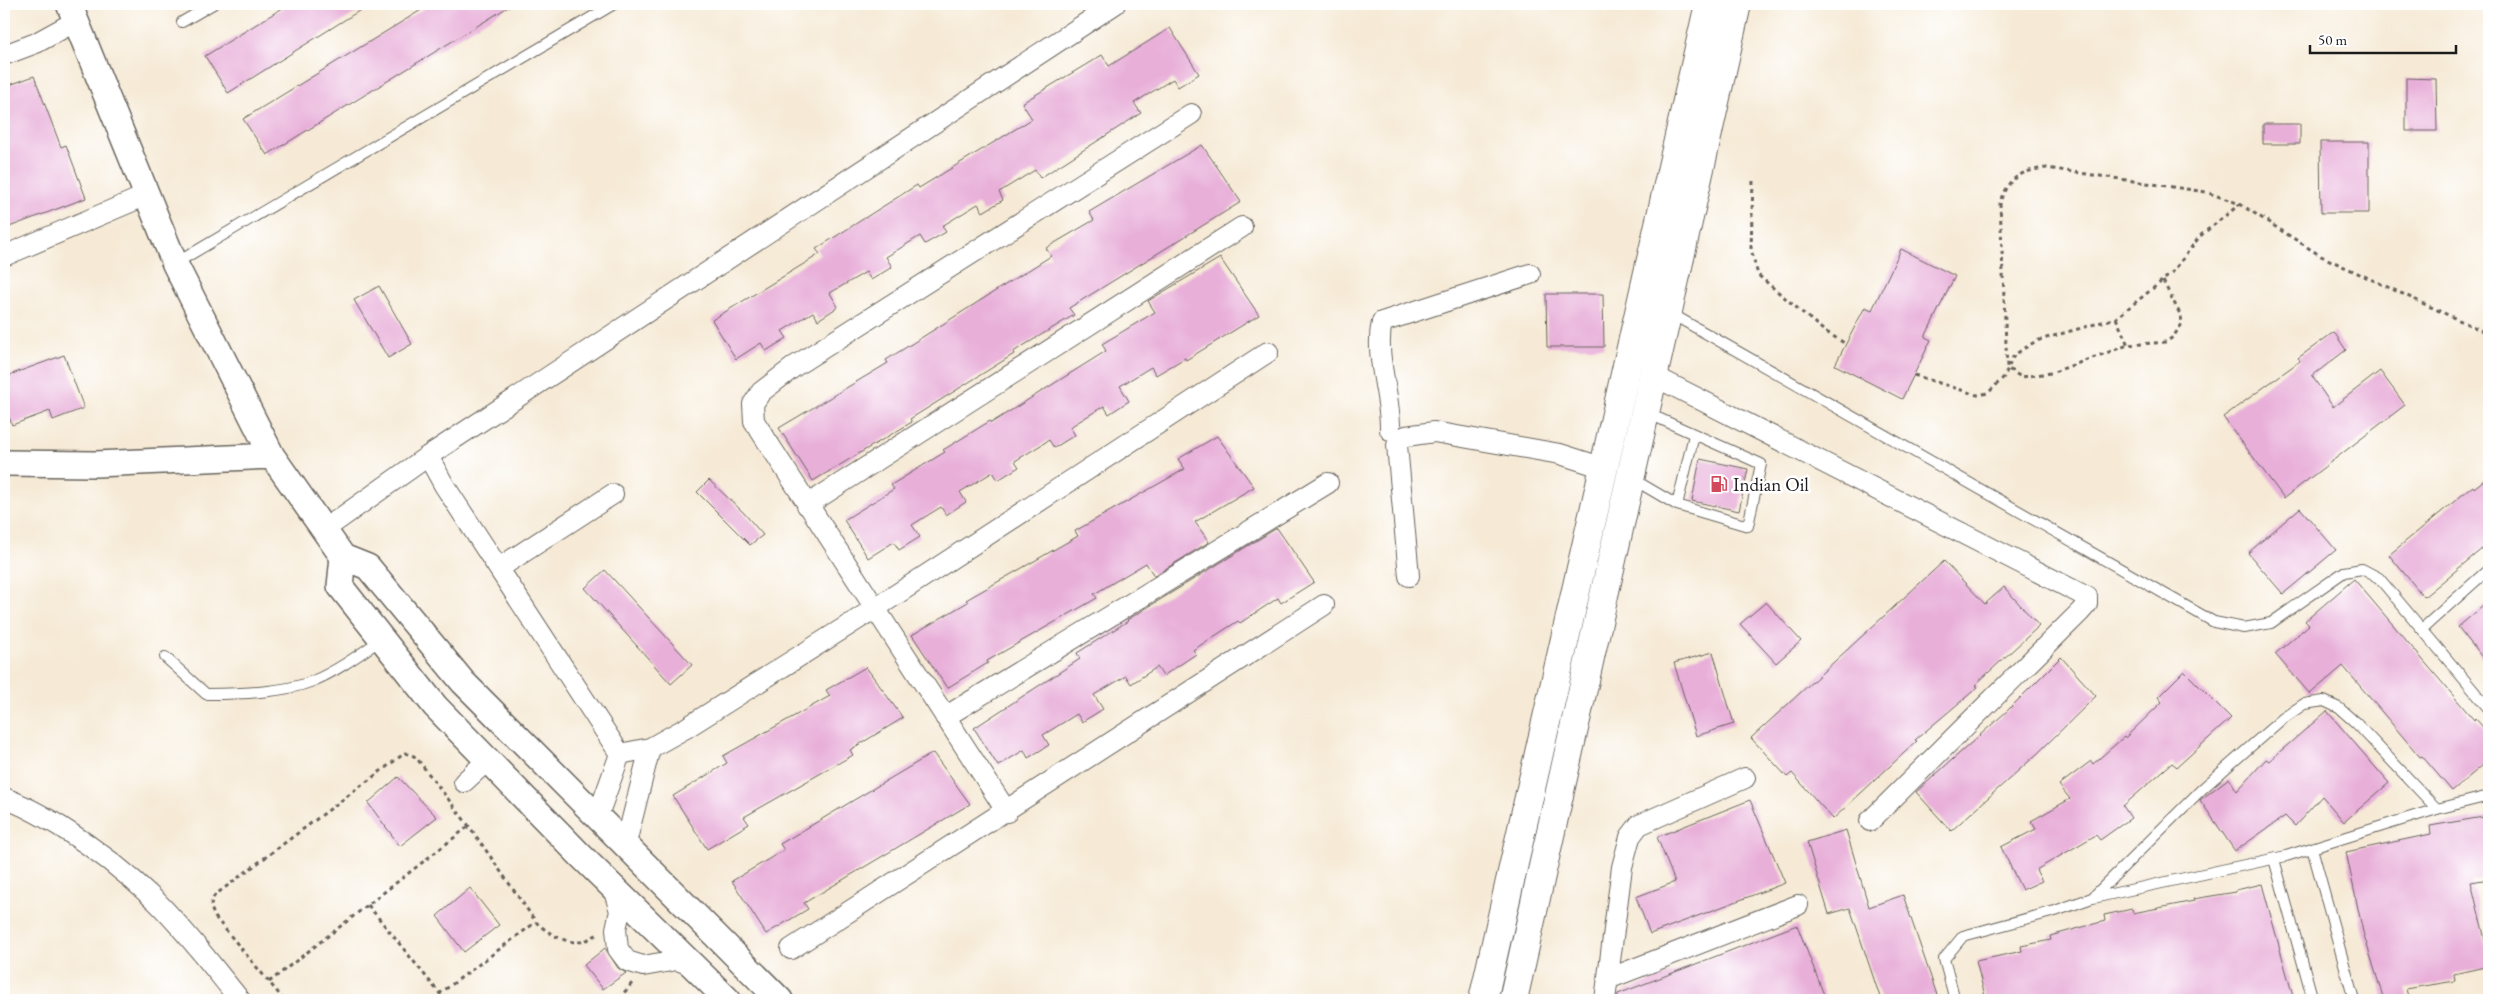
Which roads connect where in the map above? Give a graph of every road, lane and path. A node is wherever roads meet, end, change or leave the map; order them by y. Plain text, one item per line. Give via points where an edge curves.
1 (213, 4) edge
2 (614, 4) edge
3 (1115, 4) edge
4 (1709, 4) edge
5 (1737, 4) edge
6 (72, 12) edge
7 (182, 22) dead end
8 (4, 56) edge
9 (1190, 114) dead end
10 (1753, 181) dead end
11 (147, 195) junction
12 (2240, 204) junction
13 (1242, 226) dead end
14 (4, 256) edge
15 (175, 264) junction
16 (1530, 274) dead end
17 (2163, 281) junction
18 (1667, 311) junction
19 (2116, 318) junction
20 (2489, 334) edge
21 (1846, 344) dead end
22 (2128, 345) junction
23 (1268, 352) dead end
24 (2007, 368) junction
25 (1914, 374) dead end
26 (1654, 376) junction
27 (1646, 412) junction
28 (1694, 435) junction
29 (1398, 437) junction
30 (272, 456) junction
31 (428, 456) junction
32 (4, 463) edge
33 (1604, 468) junction
34 (1630, 477) junction
35 (1328, 483) dead end
36 (613, 494) dead end
37 (808, 505) junction
38 (1677, 505) junction
39 (325, 529) junction
40 (343, 557) junction
41 (499, 568) junction
42 (2489, 569) edge
43 (1409, 576) dead end
44 (1324, 605) dead end
45 (874, 609) junction
46 (2422, 628) junction
47 (382, 639) junction
48 (165, 657) dead end
49 (2489, 709) edge
50 (945, 717) junction
51 (650, 748) junction
52 (620, 754) junction
53 (488, 760) junction
54 (1745, 778) dead end
55 (464, 782) dead end
56 (2489, 796) edge
57 (4, 798) edge
58 (2437, 809) junction
59 (1007, 812) junction
60 (596, 818) junction
61 (1870, 821) dead end
62 (469, 826) junction
63 (625, 847) junction
64 (2312, 848) junction
65 (2274, 859) junction
66 (613, 888) junction
67 (2092, 898) junction
68 (368, 905) junction
69 (1798, 905) dead end
70 (536, 922) junction
71 (601, 932) dead end
72 (791, 949) dead end
73 (623, 961) junction
74 (693, 966) junction
75 (1608, 979) junction
76 (269, 982) junction
77 (439, 994) junction
78 (240, 1000) edge
79 (284, 1000) edge
80 (445, 1000) edge
81 (622, 1000) edge
82 (728, 1000) edge
83 (780, 1000) edge
84 (1483, 1000) edge
85 (1513, 1000) edge
86 (1605, 1000) edge
87 (1955, 1000) edge
88 (2312, 1000) edge
89 (2354, 1000) edge

1 - 7 lane
2 - 15 lane
3 - 31 street
4 - 33 main road
5 - 18 main road
6 - 8 street via 36,43
6 - 11 street
9 - 37 street via 795,366 761,392 753,404 754,421
10 - 21 path via 1751,249 1758,275 1823,330
11 - 14 street
11 - 15 street
12 - 17 path via 2200,236
12 - 20 path via 2321,256
12 - 24 path via 2206,192 2047,168 2029,170 2014,178 2004,190 2000,203
13 - 37 street
15 - 30 street
16 - 29 street via 1382,322 1378,338
17 - 19 path
17 - 22 path via 2181,316 2179,331 2166,342
18 - 26 main road
18 - 46 lane via 2214,622 2244,628 2271,623 2344,572 2362,569 2379,578
19 - 22 path
19 - 24 path via 2036,341 2014,355
22 - 24 path via 2051,373 2021,376
23 - 45 street
24 - 25 path via 2004,377 1988,393 1977,394
26 - 27 main road
26 - 61 street via 2087,597 2087,604 2080,612
27 - 28 lane
27 - 34 main road
28 - 38 lane
28 - 38 lane via 1761,464 1748,526
29 - 33 street via 1434,432 1560,454
29 - 43 street
30 - 32 street via 96,464
30 - 39 street
31 - 39 street
31 - 41 street
33 - 84 main road
34 - 38 lane
34 - 85 main road
35 - 50 street
36 - 41 street
37 - 45 street
39 - 40 street
40 - 47 street via 340,586
40 - 60 street via 368,567 464,682
41 - 52 street
42 - 46 lane
44 - 59 street
45 - 50 street
45 - 51 street
46 - 49 lane
47 - 48 lane via 312,681 230,694 206,694
47 - 53 street via 435,706
50 - 59 street
51 - 52 street
51 - 63 street
52 - 60 street
53 - 55 street
53 - 66 street
54 - 75 street via 1639,825 1630,837 1622,867
56 - 58 lane
57 - 78 street via 89,844 137,884 180,927
58 - 64 lane
58 - 67 lane via 2339,708 2324,701 2304,704 2282,719 2202,789
59 - 72 street
60 - 63 street
62 - 68 path
62 - 70 path
62 - 76 path via 418,760 405,753 215,894 211,904 215,917
63 - 83 street
64 - 65 lane
64 - 89 lane
65 - 67 lane
65 - 88 lane
66 - 73 street via 620,910 616,929
66 - 74 street
67 - 87 lane via 1964,936 1944,959
68 - 76 path
68 - 77 path
69 - 75 street
70 - 71 path via 545,931 566,940 580,942
70 - 77 path
73 - 74 street via 643,966 677,960
73 - 81 path
74 - 82 street
75 - 86 street
76 - 79 path
77 - 80 path

